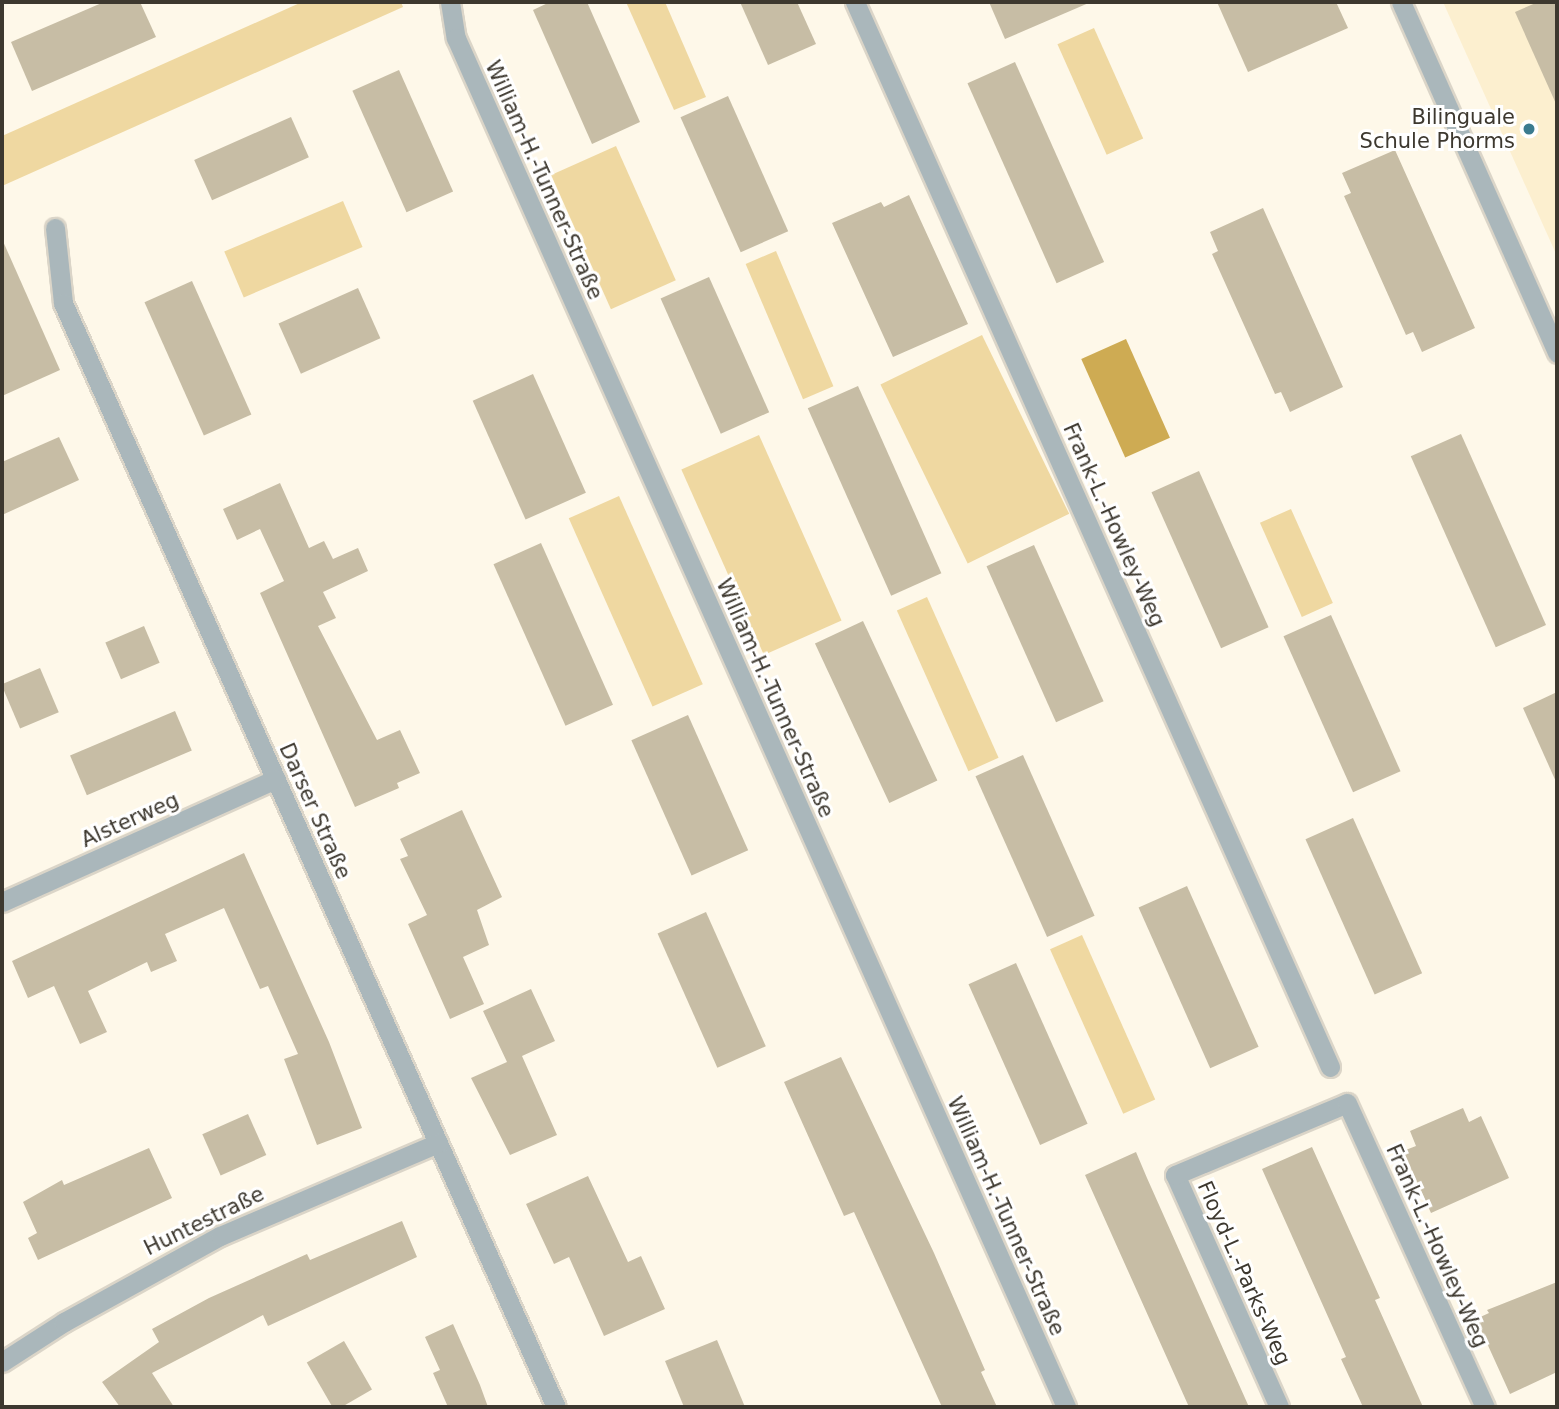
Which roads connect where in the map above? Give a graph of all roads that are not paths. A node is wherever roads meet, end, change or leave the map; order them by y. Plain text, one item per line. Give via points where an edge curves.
1 (855, 2) edge
2 (1401, 2) edge
3 (449, 3) edge
4 (55, 228) dead end
5 (1551, 321) edge
6 (1557, 353) edge
7 (276, 779) junction
8 (2, 902) edge
9 (1330, 1067) dead end
10 (1347, 1103) joint
11 (438, 1143) junction
12 (2, 1362) edge
13 (556, 1407) edge
14 (1066, 1407) edge
15 (1279, 1407) edge
16 (1485, 1407) edge

1 - 9 street, Frank-L.-Howley-Weg
2 - 5 street
3 - 14 street, William-H.-Tunner-Straße via 456,38
4 - 7 street, Darser Straße via 63,303
5 - 6 street
7 - 8 street, Alsterweg
7 - 11 street, Darser Straße
10 - 15 street, Floyd-L.-Parks-Weg via 1175,1175
10 - 16 street, Frank-L.-Howley-Weg
11 - 12 street, Huntestraße via 211,1241 114,1293
11 - 13 street, Darser Straße

